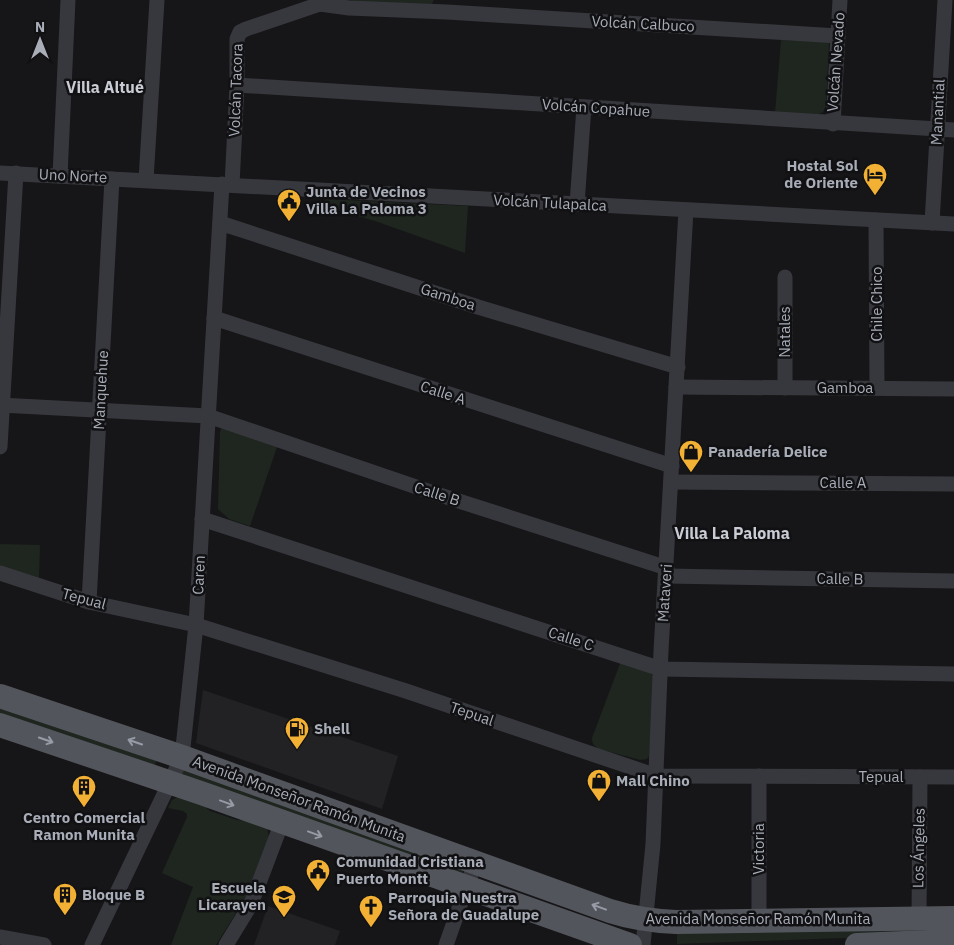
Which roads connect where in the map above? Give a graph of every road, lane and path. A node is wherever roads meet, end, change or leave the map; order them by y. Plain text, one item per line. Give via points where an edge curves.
1 (68, 0) edge
2 (157, 0) edge
3 (840, 0) edge
4 (945, 0) edge
5 (326, 2) edge
6 (444, 6) edge
7 (948, 28) edge
8 (838, 36) junction
9 (238, 85) junction
10 (584, 107) junction
11 (832, 124) junction
12 (937, 130) junction
13 (954, 130) edge
14 (0, 173) edge
15 (16, 173) junction
16 (60, 176) junction
17 (112, 178) junction
18 (146, 180) junction
19 (227, 185) junction
20 (577, 204) junction
21 (686, 210) junction
22 (876, 220) junction
23 (220, 223) junction
24 (932, 223) junction
25 (954, 224) edge
26 (785, 277) dead end
27 (214, 318) junction
28 (678, 367) junction
29 (676, 387) junction
30 (785, 388) junction
31 (877, 388) junction
32 (954, 389) edge
33 (1, 405) edge
34 (100, 410) junction
35 (208, 416) junction
36 (0, 448) edge
37 (672, 466) junction
38 (671, 482) junction
39 (954, 484) edge
40 (202, 518) junction
41 (667, 572) junction
42 (0, 574) edge
43 (954, 581) edge
44 (89, 602) junction
45 (196, 625) junction
46 (660, 669) junction
47 (954, 674) edge
48 (0, 696) edge
49 (0, 724) edge
50 (182, 757) junction
51 (657, 776) junction
52 (759, 776) junction
53 (920, 777) junction
54 (954, 777) edge
55 (170, 783) junction
56 (282, 822) junction
57 (476, 863) junction
58 (466, 888) junction
59 (954, 918) edge
60 (919, 919) junction
61 (646, 920) junction
62 (759, 921) junction
63 (0, 938) edge
64 (954, 941) edge
65 (44, 945) edge
66 (92, 945) edge
67 (226, 945) edge
68 (446, 945) edge
69 (630, 945) edge
70 (642, 945) edge
71 (857, 945) edge
72 (873, 945) edge

1 - 16 street
2 - 18 street
3 - 8 street, Volcán Nevado
4 - 7 street, Manantial
5 - 6 street, Volcán Calbuco via 349,8
5 - 9 street, Volcán Tacora via 240,32 236,39
6 - 8 street, Volcán Calbuco
7 - 12 street, Manantial
8 - 11 street, Volcán Nevado
9 - 10 street, Volcán Copahue
9 - 19 street, Volcán Tacora
10 - 11 street, Volcán Copahue
10 - 20 street
11 - 12 street, Volcán Copahue
12 - 13 street, Volcán Copahue
12 - 24 street, Manantial
14 - 15 street, Uno Norte
15 - 16 street, Uno Norte
15 - 33 street
16 - 17 street, Uno Norte
17 - 18 street, Uno Norte
17 - 34 street, Manquehue
18 - 19 street, Volcán Tulapalca
19 - 20 street, Volcán Tulapalca
19 - 23 street, Caren
20 - 21 street, Volcán Tulapalca
21 - 22 street, Volcán Tulapalca
21 - 28 street, Mataveri
22 - 24 street, Volcán Tulapalca
22 - 31 street, Chile Chico
23 - 27 street, Caren
23 - 28 street, Gamboa
24 - 25 street, Volcán Tulapalca
26 - 30 street, Natales
27 - 35 street, Caren
27 - 37 street, Calle A
28 - 29 street, Mataveri
29 - 30 street, Gamboa
29 - 37 street, Mataveri
30 - 31 street, Gamboa
31 - 32 street, Gamboa
33 - 34 street, Calle B
33 - 36 street
34 - 35 street, Calle B
34 - 44 street, Manquehue
35 - 40 street, Caren
35 - 41 street, Calle B
37 - 38 street, Mataveri
38 - 39 street, Calle A
38 - 41 street, Mataveri
40 - 45 street, Caren
40 - 46 street, Calle C
41 - 43 street, Calle B
41 - 46 street, Mataveri
42 - 44 street, Tepual
44 - 45 street, Tepual
45 - 50 street, Caren
45 - 51 street, Tepual via 406,691
46 - 47 street, Calle C
46 - 51 street, Mataveri
50 -> 48 main road, Avenida Monseñor Ramón Munita
49 -> 55 main road, Avenida Monseñor Ramón Munita
50 - 55 street, Caren
50 - 57 main road, Avenida Monseñor Ramón Munita
51 - 52 street, Tepual
51 - 61 street, Mataveri
52 - 53 street, Tepual
52 - 62 street, Victoria
53 - 54 street, Tepual
53 - 60 street, Los Ángeles
55 -> 56 main road, Avenida Monseñor Ramón Munita
55 - 66 street, Caren
56 -> 58 main road, Avenida Monseñor Ramón Munita
56 - 67 street via 250,904
57 - 58 street
61 -> 57 main road, Avenida Monseñor Ramón Munita via 617,913
58 - 68 street
58 - 69 main road, Avenida Monseñor Ramón Munita
59 - 60 main road, Avenida Monseñor Ramón Munita
60 - 62 main road, Avenida Monseñor Ramón Munita
61 - 62 main road, Avenida Monseñor Ramón Munita
61 - 70 street, Mataveri
63 - 65 street
64 - 72 main road, Avenida Monseñor Ramón Munita
71 - 72 main road, Avenida Monseñor Ramón Munita

